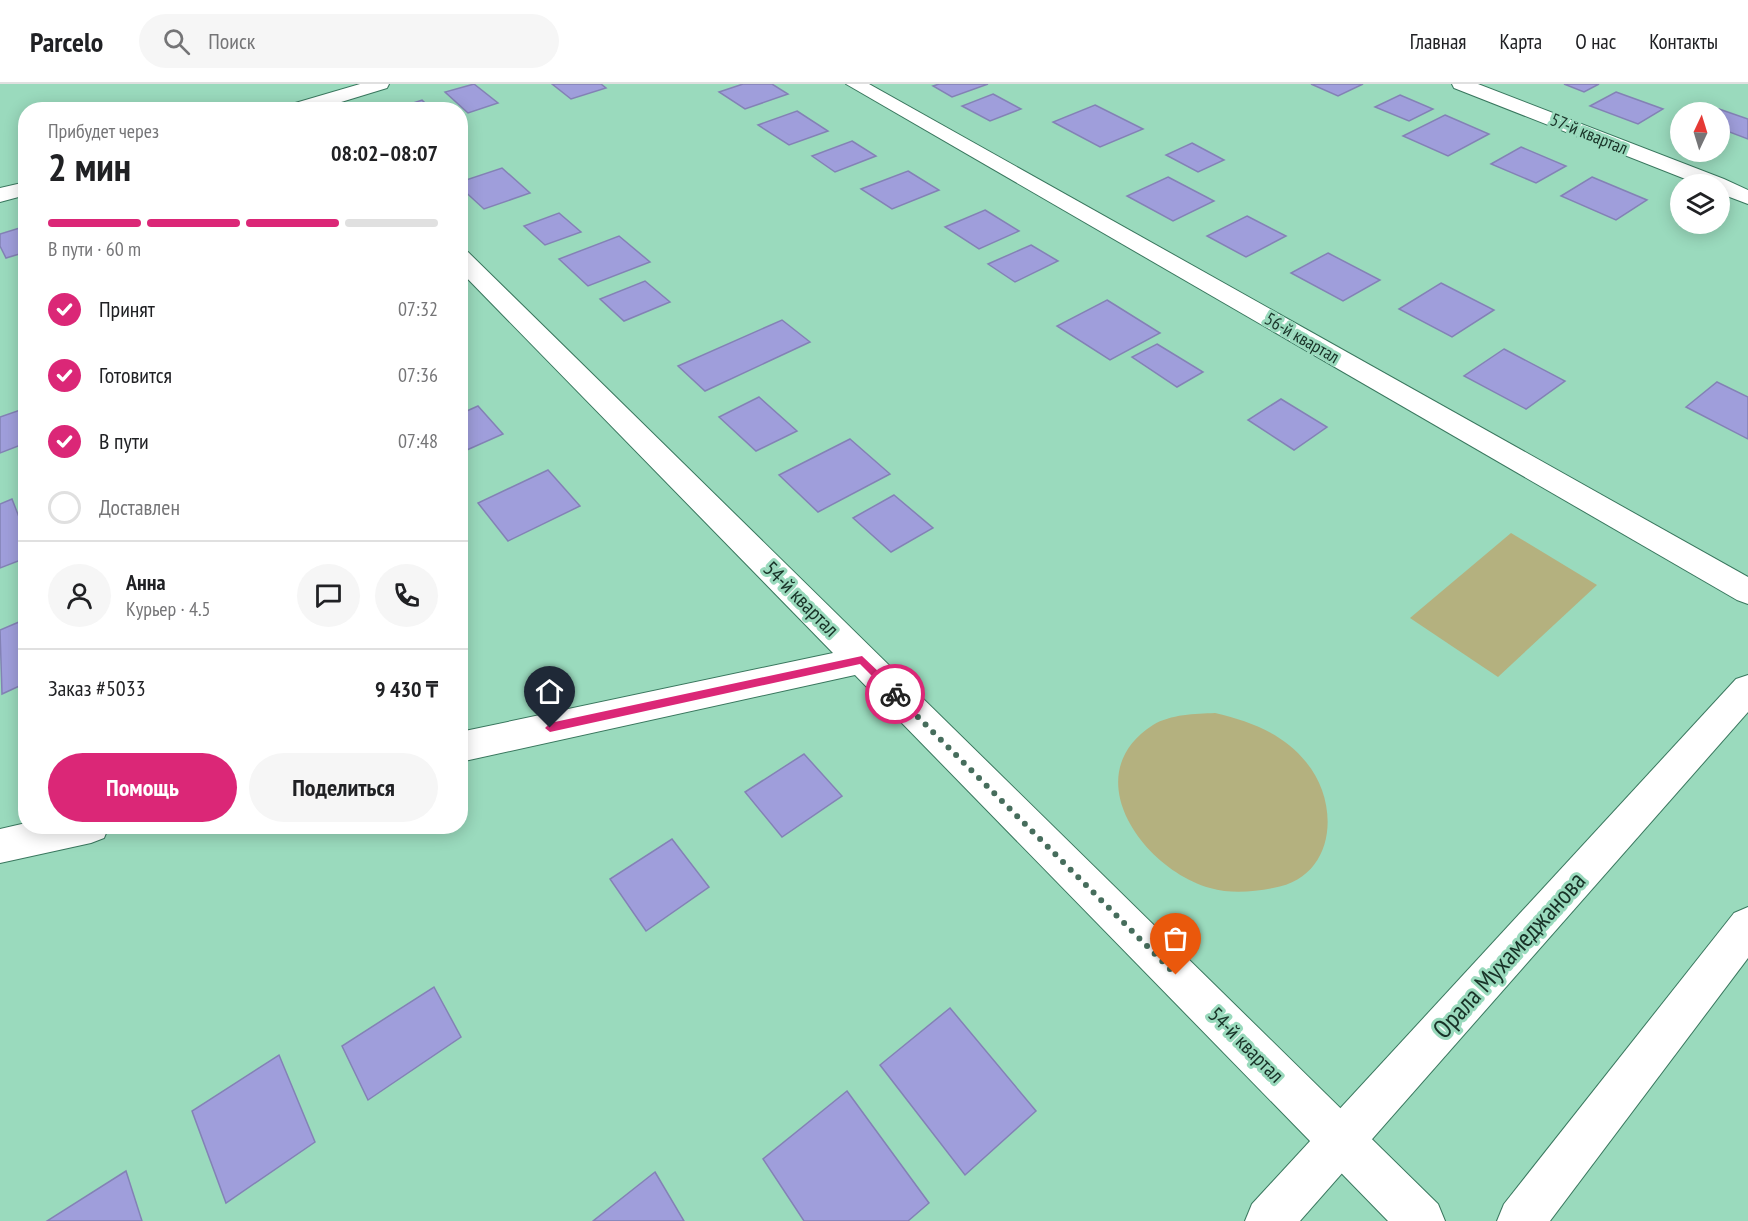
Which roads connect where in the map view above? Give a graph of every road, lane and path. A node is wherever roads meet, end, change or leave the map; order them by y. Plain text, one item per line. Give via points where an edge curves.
1 (380, 84) edge
2 (855, 84) edge
3 (1461, 84) edge
4 (330, 90) edge
5 (313, 102) edge
6 (1689, 174) edge
7 (18, 190) edge
8 (1730, 190) edge
9 (0, 195) edge
10 (1748, 197) edge
11 (468, 265) edge
12 (1748, 592) edge
13 (862, 660) junction
14 (1748, 689) edge
15 (468, 745) edge
16 (55, 834) edge
17 (0, 846) edge
18 (1748, 926) edge
19 (1341, 1141) junction
20 (1269, 1221) edge
21 (1421, 1221) edge
22 (1521, 1221) edge

1 - 4 street
2 - 12 street, 56-й квартал
3 - 6 street, 57-й квартал
4 - 5 street
7 - 9 street
8 - 10 street, 57-й квартал
11 - 13 street, 54-й квартал
13 - 15 street
13 - 19 street, 54-й квартал
14 - 19 street, Орала Мухамеджанова
16 - 17 street
18 - 22 street
19 - 20 street, Орала Мухамеджанова
19 - 21 street, 54-й квартал

